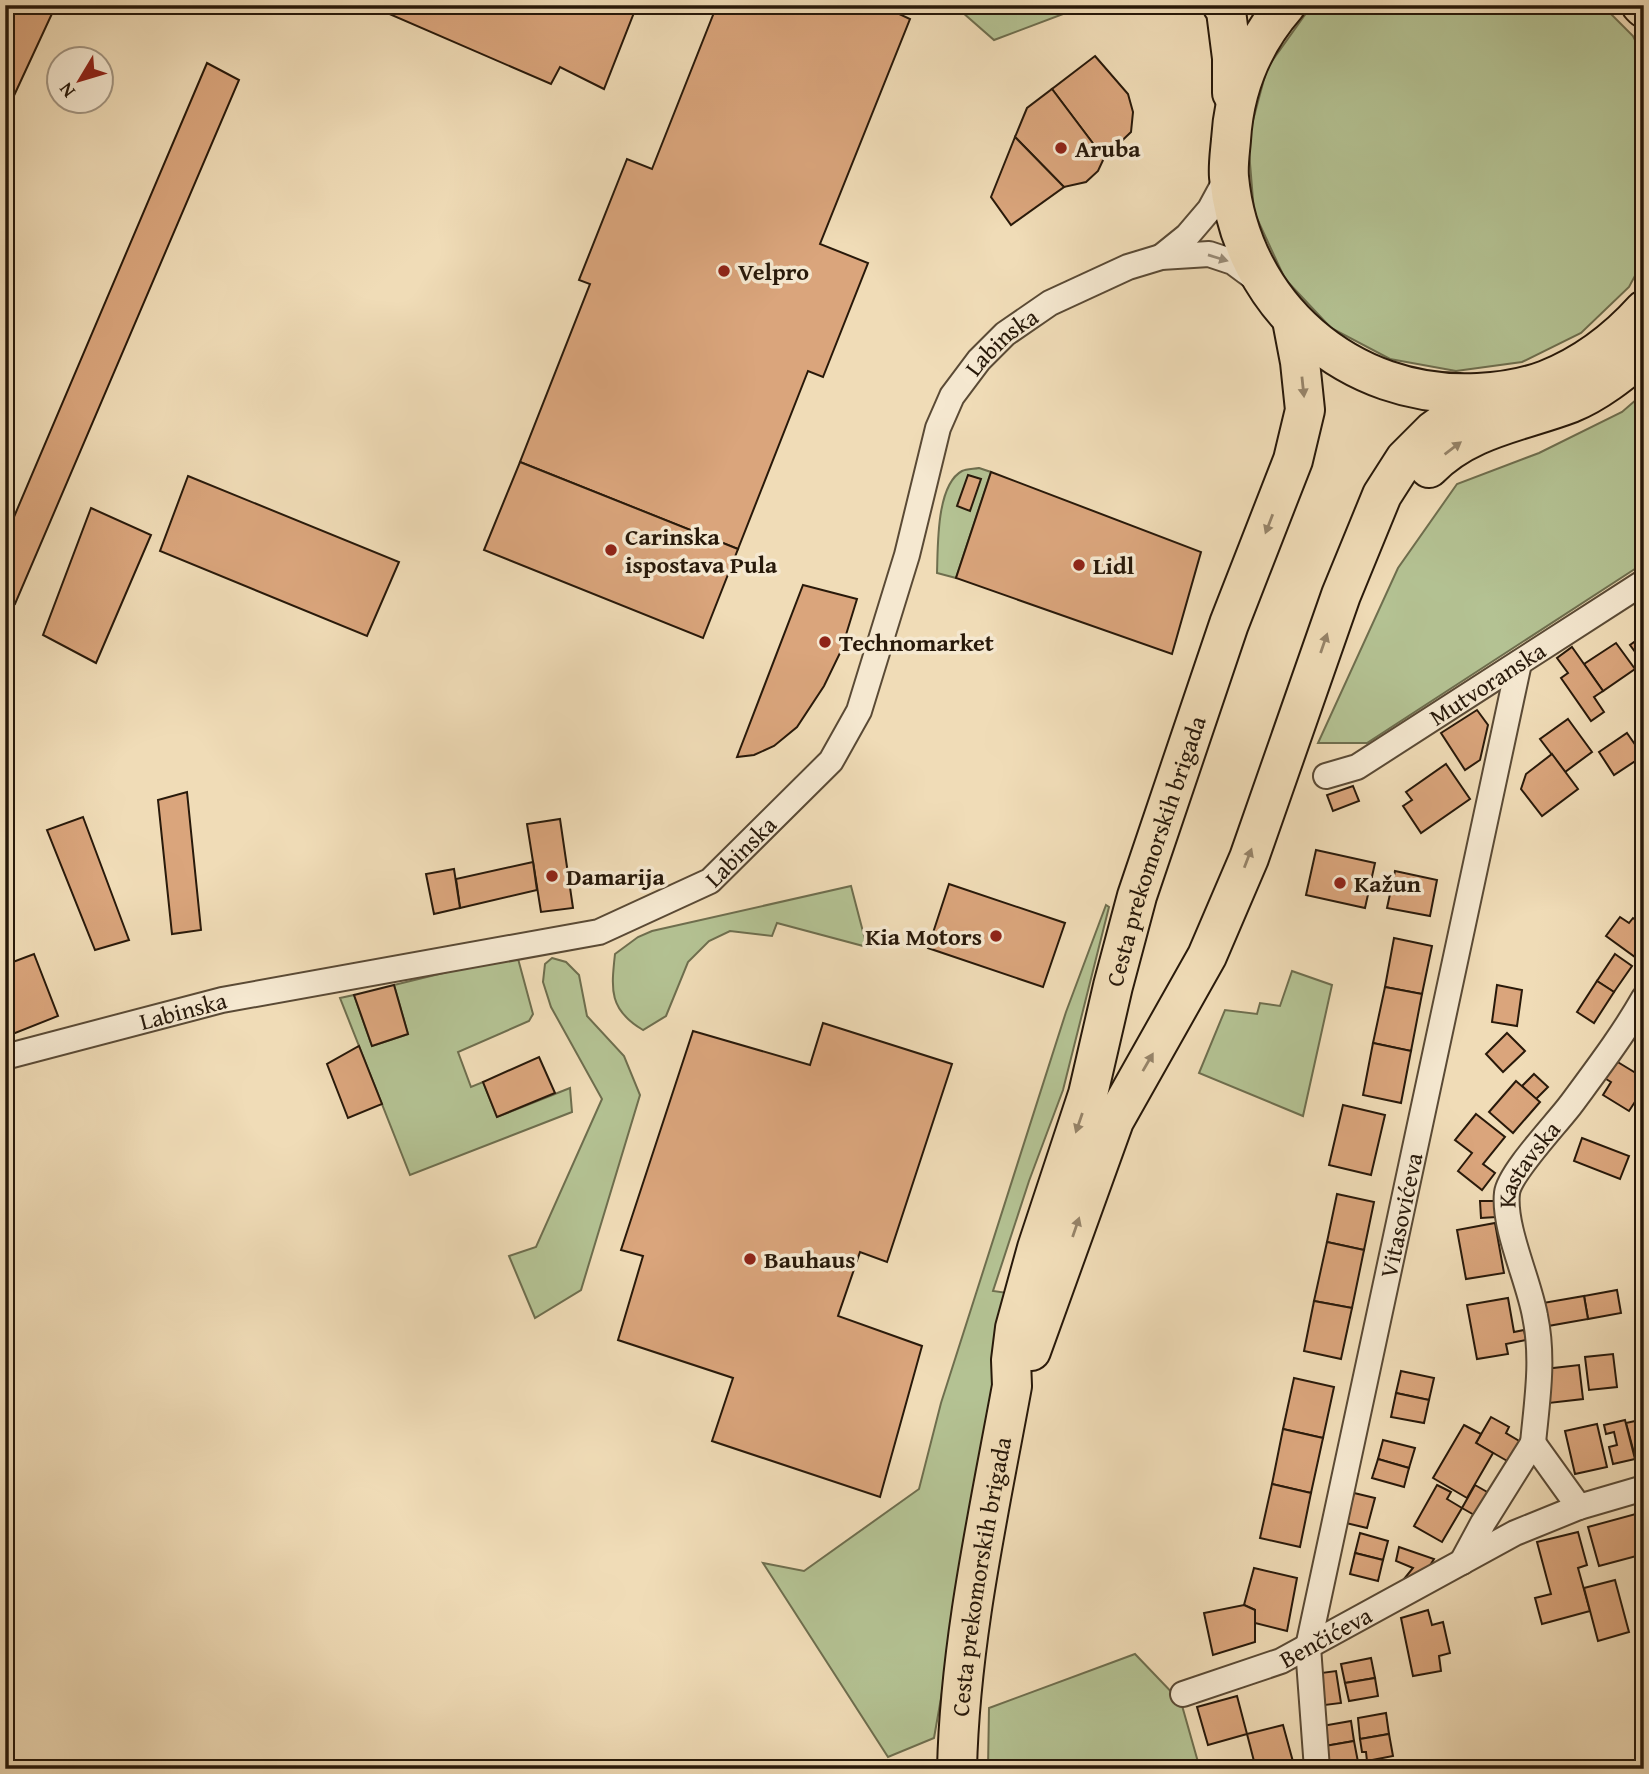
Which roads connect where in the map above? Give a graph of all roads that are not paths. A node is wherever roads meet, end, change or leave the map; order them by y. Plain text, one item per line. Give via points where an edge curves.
1 (1222, 5) edge
2 (1286, 5) edge
3 (1233, 110) junction
4 (1228, 174) junction
5 (1161, 257) junction
6 (1266, 287) junction
7 (1644, 310) edge
8 (1292, 320) junction
9 (1644, 354) edge
10 (1500, 392) junction
11 (1359, 552) junction
12 (1644, 582) edge
13 (1519, 663) junction
14 (1326, 776) dead end
15 (1644, 998) edge
16 (5, 1057) edge
17 (1012, 1386) junction
18 (1533, 1443) junction
19 (1644, 1488) edge
20 (1579, 1507) junction
21 (1461, 1563) junction
22 (1308, 1647) junction
23 (1183, 1694) dead end
24 (957, 1769) edge
25 (1317, 1769) edge

1 - 3 main road via 1232,58
2 - 3 main road via 1248,64
3 - 4 main road
4 - 5 street, Labinska via 1210,209
4 - 6 main road via 1247,252
5 -> 6 street, Labinska via 1209,254 1233,262
5 - 16 street, Labinska via 1049,303 1005,334 951,396 937,428 907,555 859,711 831,761 709,881 599,932 222,999
6 - 8 main road
7 - 10 main road via 1586,361 1544,381
8 - 10 main road via 1326,350 1387,381 1454,394
8 -> 17 main road, Cesta prekomorskih brigada via 1305,410 1293,460 1229,624 1137,896 1088,1094 1015,1328
11 -> 9 main road via 1381,535 1402,500 1432,466 1466,439 1574,402
10 - 11 main road, Cesta prekomorskih brigada via 1462,410 1405,459 1382,495
17 -> 11 main road, Cesta prekomorskih brigada via 1040,1329 1114,1121 1207,956 1249,858
12 - 13 street, Mutvoranska
13 - 14 street, Mutvoranska via 1357,767
13 - 22 street, Vitasovićeva
15 - 18 street, Kastavska via 1507,1191 1511,1228 1536,1317 1540,1374
17 - 24 main road, Cesta prekomorskih brigada via 978,1572
18 - 20 street
18 - 21 street
19 - 20 street, Benčićeva
20 - 21 street, Benčićeva via 1515,1533
21 - 22 street, Benčićeva
22 - 23 street, Benčićeva via 1281,1661
22 - 25 street, Vitasovićeva

